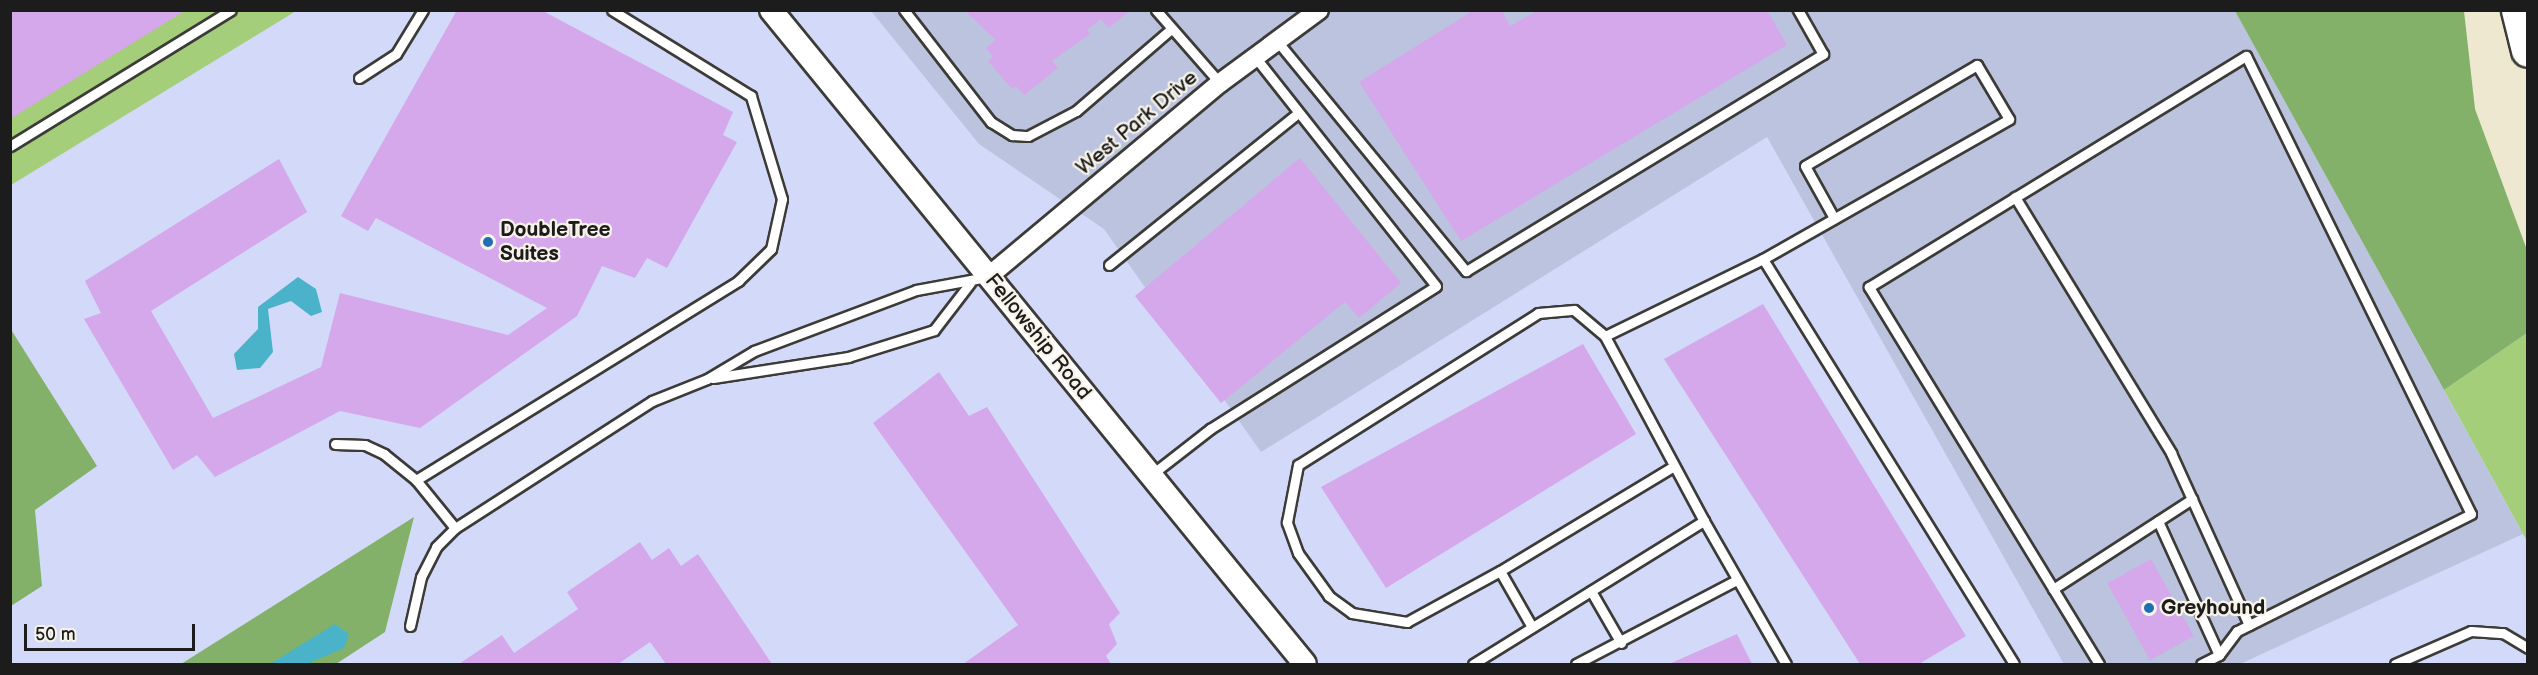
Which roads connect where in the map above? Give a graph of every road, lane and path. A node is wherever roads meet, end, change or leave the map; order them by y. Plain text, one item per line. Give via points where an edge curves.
1 (231, 10) edge
2 (423, 10) edge
3 (612, 10) edge
4 (771, 10) edge
5 (904, 10) edge
6 (1156, 10) edge
7 (1319, 10) edge
8 (1798, 10) edge
9 (2518, 10) edge
10 (1171, 29) junction
11 (1277, 41) junction
12 (2528, 50) edge
13 (1255, 57) junction
14 (359, 78) dead end
15 (1220, 83) junction
16 (1298, 112) junction
17 (10, 146) edge
18 (2015, 197) junction
19 (1834, 218) junction
20 (1763, 259) junction
21 (1109, 265) dead end
22 (979, 280) junction
23 (1605, 336) junction
24 (707, 379) junction
25 (335, 444) dead end
26 (1674, 466) junction
27 (1151, 475) junction
28 (416, 480) junction
29 (2192, 499) junction
30 (1704, 521) junction
31 (2158, 521) junction
32 (455, 528) junction
33 (1500, 571) junction
34 (1736, 581) junction
35 (2053, 589) junction
36 (1591, 591) junction
37 (2249, 625) junction
38 (410, 627) dead end
39 (1532, 627) junction
40 (1621, 643) junction
41 (2528, 648) edge
42 (2219, 655) junction
43 (1305, 664) edge
44 (1473, 664) edge
45 (1576, 664) edge
46 (1786, 664) edge
47 (2014, 664) edge
48 (2099, 664) edge
49 (2201, 664) edge
50 (2395, 664) edge

1 - 17 lane
2 - 14 lane via 396,54
3 - 28 lane via 751,96 782,199 778,236 760,264 738,281
4 - 22 street, Fellowship Road
5 - 10 lane via 991,122 1012,135 1028,136 1076,111
6 - 10 lane
7 - 11 street, West Park Drive
8 - 11 lane via 1822,54 1466,271
9 - 12 highway
10 - 15 lane
11 - 13 street, West Park Drive
13 - 15 street, West Park Drive
13 - 16 lane
15 - 22 street, West Park Drive
16 - 21 lane
16 - 27 lane via 1436,286 1210,429
18 - 29 lane via 2171,453
18 - 35 lane via 1869,287
18 - 37 lane via 2246,56 2471,514
19 - 19 lane via 2009,119 1977,65 1805,166
19 - 20 lane
20 - 23 lane
20 - 47 lane
22 - 24 lane via 916,290 754,351
22 - 24 lane via 934,330 815,364
22 - 27 street, Fellowship Road
23 - 26 lane
23 - 33 lane via 1574,310 1538,313 1298,465 1287,522 1298,553 1329,596 1352,614 1407,622
24 - 32 lane via 652,401
25 - 28 lane via 365,445 384,454
26 - 30 lane
26 - 33 lane
27 - 43 street, Fellowship Road
28 - 32 lane
29 - 31 lane
29 - 37 lane
30 - 34 lane
30 - 36 lane
31 - 35 lane
31 - 42 lane
32 - 38 lane via 436,547 422,577
33 - 39 lane
34 - 40 lane
34 - 46 lane
35 - 48 lane
36 - 39 lane
36 - 40 lane
37 - 42 lane via 2237,631
39 - 44 lane
40 - 45 lane
41 - 50 lane via 2503,633 2471,631
42 - 49 lane

